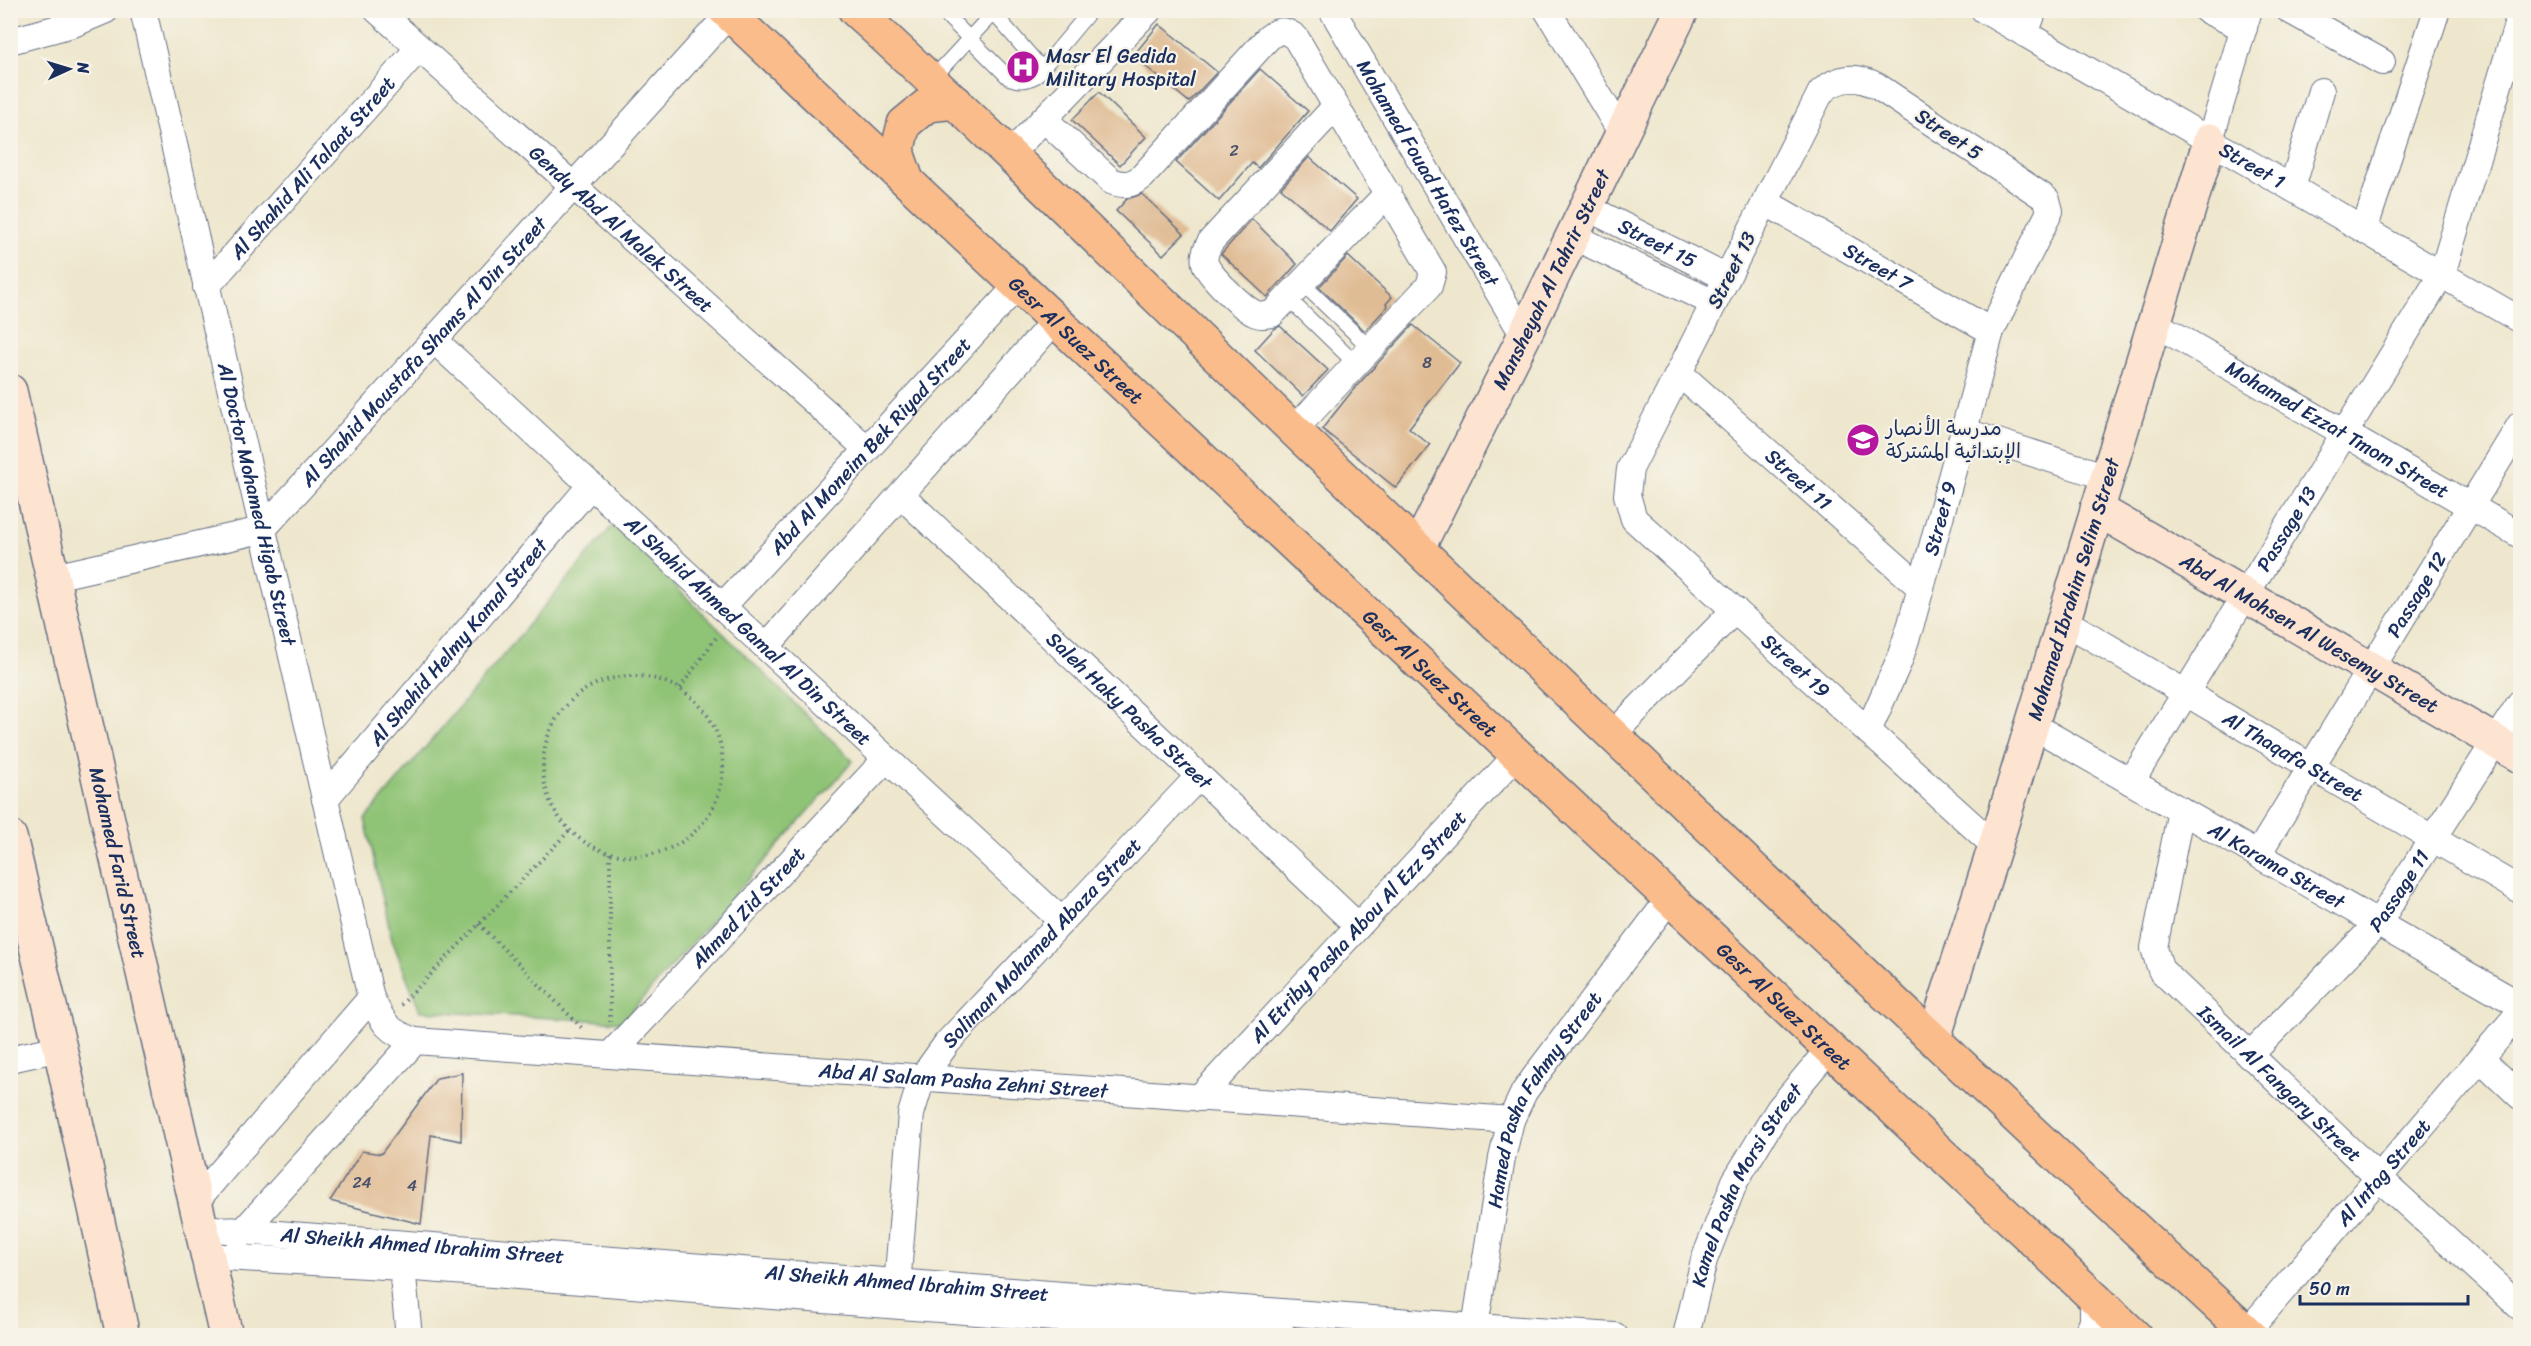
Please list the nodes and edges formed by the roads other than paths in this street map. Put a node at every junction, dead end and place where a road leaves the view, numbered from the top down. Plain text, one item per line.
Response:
1 (106, 10) edge
2 (143, 10) edge
3 (377, 10) edge
4 (855, 10) edge
5 (941, 10) edge
6 (1091, 10) edge
7 (1149, 10) edge
8 (1332, 10) edge
9 (1547, 10) edge
10 (1682, 10) edge
11 (1984, 10) edge
12 (2206, 10) edge
13 (2289, 10) edge
14 (2437, 10) edge
15 (727, 12) edge
16 (992, 12) edge
17 (2520, 15) edge
18 (2246, 19) edge
19 (2030, 22) edge
20 (969, 39) junction
21 (10, 41) edge
22 (419, 48) junction
23 (2382, 62) dead end
24 (1043, 69) junction
25 (1842, 79) joint
26 (931, 80) junction
27 (2321, 91) dead end
28 (956, 102) junction
29 (1336, 106) junction
30 (1044, 119) junction
31 (1621, 132) junction
32 (2210, 140) junction
33 (1009, 155) junction
34 (907, 180) junction
35 (573, 186) junction
36 (2292, 188) junction
37 (1388, 193) junction
38 (1765, 202) junction
39 (2049, 206) joint
40 (1579, 221) junction
41 (2364, 230) junction
42 (2442, 274) junction
43 (1727, 278) junction
44 (1018, 285) junction
45 (206, 287) junction
46 (1296, 291) junction
47 (1714, 303) junction
48 (1055, 320) junction
49 (2520, 320) edge
50 (2154, 323) junction
51 (1991, 331) junction
52 (1524, 336) junction
53 (434, 340) junction
54 (1363, 356) junction
55 (1679, 373) junction
56 (10, 391) edge
57 (2520, 425) edge
58 (1294, 430) junction
59 (1963, 431) junction
60 (2344, 433) junction
61 (867, 449) junction
62 (1630, 469) joint
63 (2107, 477) junction
64 (591, 485) junction
65 (901, 495) junction
66 (2471, 506) junction
67 (2097, 509) junction
68 (262, 530) junction
69 (2520, 535) edge
70 (1418, 548) junction
71 (54, 577) junction
72 (1920, 586) junction
73 (2245, 595) junction
74 (1735, 610) junction
75 (727, 612) junction
76 (2064, 621) junction
77 (766, 647) junction
78 (2371, 669) junction
79 (2185, 692) junction
80 (2520, 703) edge
81 (2032, 725) junction
82 (1868, 731) junction
83 (1613, 734) junction
84 (2508, 748) edge
85 (1517, 755) junction
86 (886, 759) junction
87 (2312, 767) junction
88 (1199, 776) junction
89 (2131, 782) junction
90 (325, 799) junction
91 (2181, 810) junction
92 (10, 837) edge
93 (2433, 839) junction
94 (1995, 846) junction
95 (2258, 855) junction
96 (2520, 891) edge
97 (1670, 898) junction
98 (1062, 921) junction
99 (2378, 923) junction
100 (1358, 926) junction
101 (371, 998) junction
102 (2520, 1005) edge
103 (2520, 1012) edge
104 (1934, 1038) junction
105 (415, 1041) junction
106 (60, 1048) junction
107 (1829, 1049) junction
108 (610, 1055) junction
109 (2249, 1056) junction
110 (10, 1059) edge
111 (2481, 1059) junction
112 (922, 1078) junction
113 (2520, 1096) edge
114 (1199, 1098) junction
115 (1511, 1120) junction
116 (2379, 1178) junction
117 (201, 1229) junction
118 (247, 1230) junction
119 (402, 1267) junction
120 (896, 1293) junction
121 (2093, 1298) junction
122 (2520, 1307) edge
123 (1062, 1327) edge
124 (1475, 1327) junction
125 (1233, 1334) edge
126 (2249, 1334) edge
127 (123, 1335) edge
128 (226, 1335) edge
129 (409, 1335) edge
130 (1284, 1335) edge
131 (1615, 1335) edge
132 (1686, 1335) edge
133 (2087, 1335) edge
134 (2135, 1335) edge

1 - 21 street
2 - 45 street, Al Doctor Mohamed Higab Street
3 - 22 street, Gendy Abd Al Malek Street
4 - 26 main road
5 - 20 lane
6 - 24 lane
7 - 30 street
8 - 52 street, Mohamed Fouad Hafez Street
9 - 31 street
10 - 31 street, Mansheyah Al Tahrir Street
11 - 19 street, Street 1
12 - 18 street
13 - 23 street
14 - 41 street
15 - 34 main road, Gesr Al Suez Street
15 - 35 street, Al Shahid Moustafa Shams Al Din Street
16 - 20 lane
16 - 24 lane
17 - 42 street, Passage 13
18 - 32 street
19 - 32 street, Street 1
20 - 24 lane
20 - 26 lane
22 - 35 street, Gendy Abd Al Malek Street
22 - 45 street, Al Shahid Ali Talaat Street
25 - 38 street, Street 13
25 - 39 street, Street 5
26 - 28 main road
27 - 36 street
28 - 33 main road
28 - 34 main road
29 - 30 street
29 - 37 street
29 - 46 street
30 - 33 street
31 - 40 street, Mansheyah Al Tahrir Street
32 - 36 street, Street 1
32 - 50 street, Mohamed Ibrahim Selim Street
33 - 58 main road
34 - 44 main road, Gesr Al Suez Street
35 - 53 street, Al Shahid Moustafa Shams Al Din Street
35 - 61 street, Gendy Abd Al Malek Street
36 - 41 street, Street 1
37 - 46 street
37 - 54 street
38 - 43 street, Street 13
38 - 51 street, Street 7
39 - 51 street, Street 9
40 - 43 street, Street 15
40 - 47 street
40 - 52 street, Mansheyah Al Tahrir Street
41 - 42 street, Street 1
42 - 49 street, Street 1
42 - 60 street, Passage 13
43 - 47 street, Street 13
44 - 48 main road, Gesr Al Suez Street
44 - 61 street, Abd Al Moneim Bek Riyad Street
45 - 68 street, Al Doctor Mohamed Higab Street
46 - 54 lane
46 - 54 lane
47 - 55 street, Street 13
48 - 65 street
48 - 85 main road, Gesr Al Suez Street
50 - 60 street, Mohamed Ezzat Tmom Street
50 - 63 street, Mohamed Ibrahim Selim Street
51 - 59 street, Street 9
52 - 70 street, Mansheyah Al Tahrir Street
53 - 64 street, Al Shahid Ahmed Gamal Al Din Street
53 - 68 street, Al Shahid Moustafa Shams Al Din Street
54 - 58 street
55 - 62 street, Street 13
55 - 72 street, Street 11
56 - 71 street, Mohamed Farid Street
57 - 66 street, Passage 12
58 - 70 main road
59 - 63 street
59 - 72 street, Street 9
60 - 66 street, Mohamed Ezzat Tmom Street
60 - 73 street, Passage 13
61 - 75 street, Abd Al Moneim Bek Riyad Street
62 - 74 street, Street 19
63 - 67 street, Mohamed Ibrahim Selim Street
64 - 75 street, Al Shahid Ahmed Gamal Al Din Street
64 - 90 street, Al Shahid Helmy Kamal Street
65 - 77 street
65 - 88 street, Saleh Haky Pasha Street
66 - 69 street, Mohamed Ezzat Tmom Street
66 - 78 street, Passage 12
67 - 73 street, Abd Al Mohsen Al Wesemy Street
67 - 76 street, Mohamed Ibrahim Selim Street
68 - 71 street
68 - 90 street, Al Doctor Mohamed Higab Street
70 - 83 main road
71 - 117 street, Mohamed Farid Street
72 - 82 street, Street 9
73 - 78 street, Abd Al Mohsen Al Wesemy Street
73 - 79 street, Passage 13
74 - 82 street, Street 19
74 - 83 street
75 - 77 street, Al Shahid Ahmed Gamal Al Din Street
76 - 79 street, Al Thaqafa Street
76 - 81 street, Mohamed Ibrahim Selim Street
77 - 86 street, Al Shahid Ahmed Gamal Al Din Street
78 - 84 street, Abd Al Mohsen Al Wesemy Street
78 - 87 street, Passage 12
79 - 87 street, Al Thaqafa Street
79 - 89 street, Passage 13
80 - 84 street, Passage 11
81 - 89 street, Al Karama Street
81 - 94 street, Mohamed Ibrahim Selim Street
82 - 94 street, Street 19
83 - 104 main road
84 - 93 street, Passage 11
85 - 97 main road, Gesr Al Suez Street
85 - 100 street, Al Etriby Pasha Abou Al Ezz Street
86 - 98 street, Al Shahid Ahmed Gamal Al Din Street
86 - 108 street, Ahmed Zid Street
87 - 93 street, Al Thaqafa Street
87 - 95 street, Passage 12
88 - 98 street, Soliman Mohamed Abaza Street
88 - 100 street, Saleh Haky Pasha Street
89 - 91 street, Al Karama Street
90 - 101 street, Al Doctor Mohamed Higab Street
91 - 95 street, Al Karama Street
91 - 109 street, Ismail Al Fangary Street
92 - 106 street
93 - 96 street, Al Thaqafa Street
93 - 99 street, Passage 11
94 - 104 street, Mohamed Ibrahim Selim Street
95 - 99 street, Al Karama Street
97 - 107 main road, Gesr Al Suez Street
97 - 115 street, Hamed Pasha Fahmy Street
98 - 112 street, Soliman Mohamed Abaza Street
99 - 102 street, Al Karama Street
99 - 109 street, Passage 11
100 - 114 street, Al Etriby Pasha Abou Al Ezz Street
101 - 105 street, Al Doctor Mohamed Higab Street
101 - 117 street
103 - 111 street, Al Intag Street
104 - 126 main road
105 - 108 street, Abd Al Salam Pasha Zehni Street
105 - 118 street
106 - 110 street
106 - 127 street
107 - 121 main road, Gesr Al Suez Street
107 - 132 street, Kamel Pasha Morsi Street
108 - 112 street, Abd Al Salam Pasha Zehni Street
109 - 116 street, Ismail Al Fangary Street
111 - 113 street
111 - 116 street, Al Intag Street
112 - 114 street, Abd Al Salam Pasha Zehni Street
112 - 120 street, Soliman Mohamed Abaza Street
114 - 115 street, Abd Al Salam Pasha Zehni Street
115 - 124 street, Hamed Pasha Fahmy Street
116 - 122 street, Ismail Al Fangary Street
116 - 126 street, Al Intag Street
117 - 118 street
117 - 119 street, Al Sheikh Ahmed Ibrahim Street
117 - 128 street, Mohamed Farid Street
118 - 120 street, Al Sheikh Ahmed Ibrahim Street
119 - 120 street, Al Sheikh Ahmed Ibrahim Street
119 - 129 street
120 - 123 street, Al Sheikh Ahmed Ibrahim Street
120 - 124 street, Al Sheikh Ahmed Ibrahim Street
121 - 133 street
121 - 134 main road, Gesr Al Suez Street
123 - 125 street, Al Sheikh Ahmed Ibrahim Street
124 - 131 street, Al Sheikh Ahmed Ibrahim Street
125 - 130 street, Al Sheikh Ahmed Ibrahim Street

